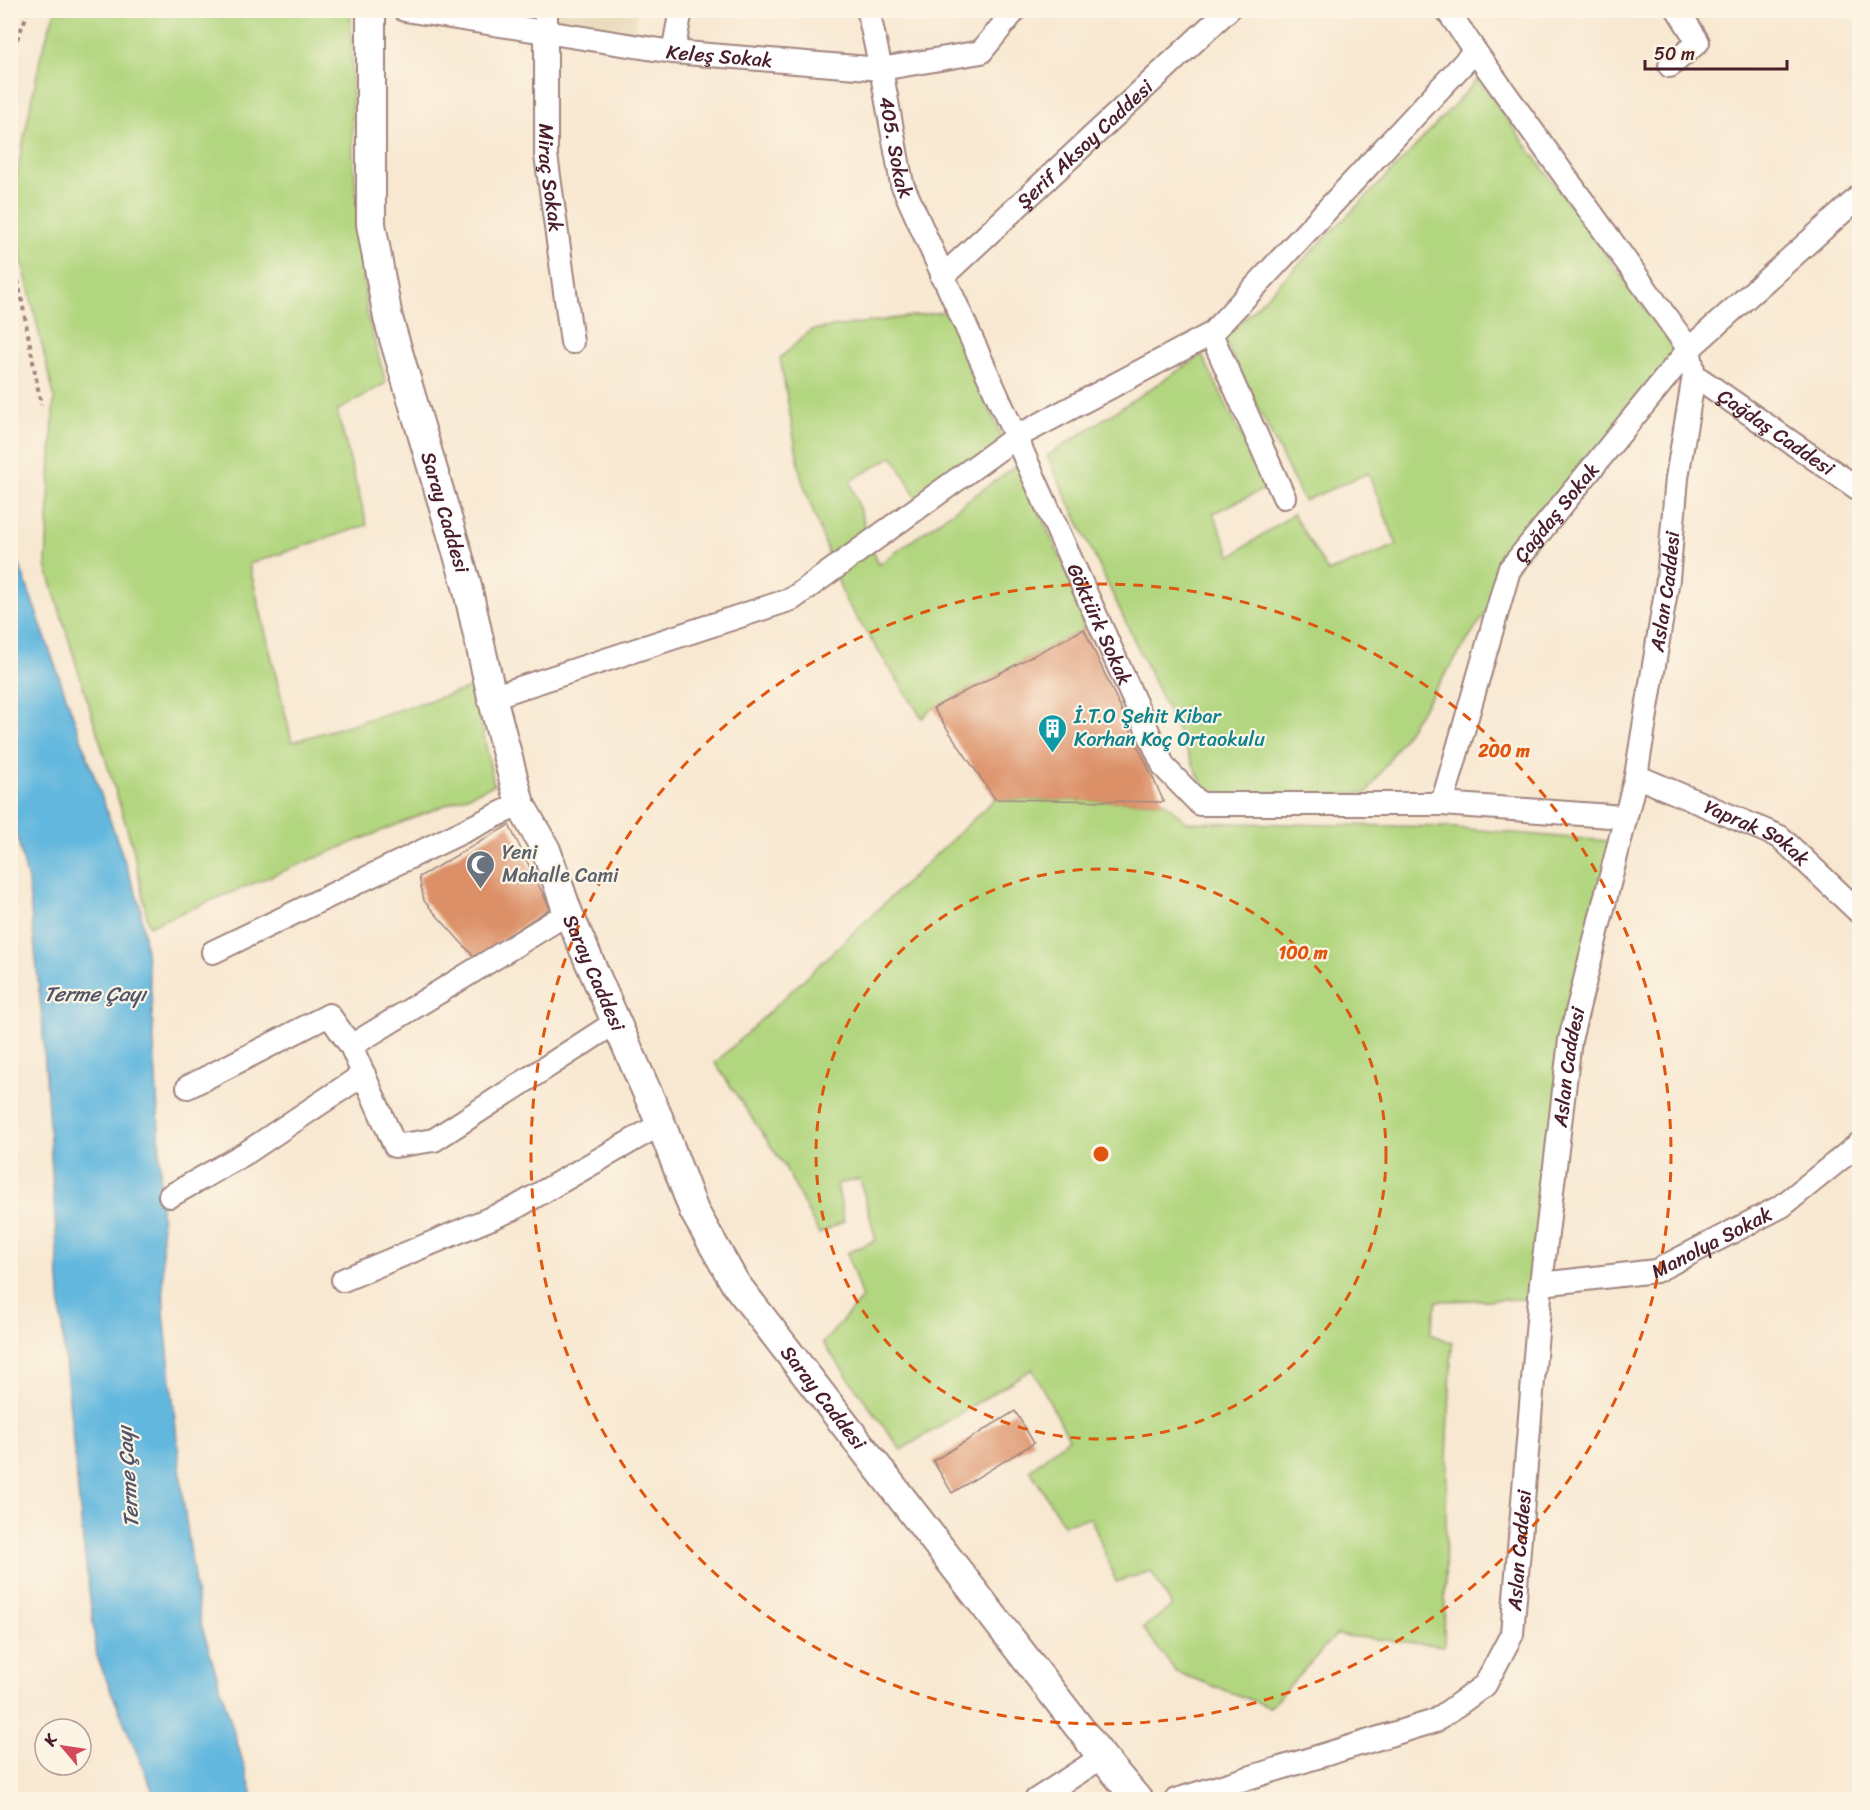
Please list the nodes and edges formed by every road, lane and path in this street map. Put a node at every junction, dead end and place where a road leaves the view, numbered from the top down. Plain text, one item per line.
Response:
1 (29, 10) edge
2 (371, 10) edge
3 (405, 10) edge
4 (546, 10) edge
5 (681, 10) edge
6 (868, 10) edge
7 (1015, 10) edge
8 (1228, 10) edge
9 (1447, 10) edge
10 (1678, 10) edge
11 (545, 33) junction
12 (1475, 51) junction
13 (673, 52) junction
14 (10, 56) edge
15 (1670, 66) dead end
16 (882, 69) junction
17 (1860, 196) edge
18 (10, 236) edge
19 (942, 277) junction
20 (1210, 334) junction
21 (572, 342) dead end
22 (1689, 349) junction
23 (1694, 375) junction
24 (41, 405) dead end
25 (1016, 437) junction
26 (1860, 490) edge
27 (1284, 497) dead end
28 (492, 698) junction
29 (1636, 776) junction
30 (520, 804) junction
31 (1442, 804) junction
32 (1624, 817) junction
33 (568, 913) junction
34 (1860, 913) edge
35 (213, 952) dead end
36 (616, 1022) junction
37 (351, 1046) junction
38 (364, 1074) junction
39 (188, 1087) dead end
40 (661, 1124) junction
41 (1860, 1143) edge
42 (170, 1196) dead end
43 (343, 1280) dead end
44 (1541, 1284) junction
45 (1102, 1757) junction
46 (1036, 1800) edge
47 (1138, 1800) edge
48 (1176, 1800) edge

1 - 14 path
2 - 28 main road, Saray Caddesi
3 - 11 street, Keleş Sokak
4 - 11 street, Miraç Sokak
5 - 13 street
6 - 16 street, 405. Sokak
7 - 16 street, Keleş Sokak
8 - 19 street, Şerif Aksoy Caddesi
9 - 12 street
10 - 15 street
11 - 13 street, Keleş Sokak
11 - 21 street, Miraç Sokak
12 - 20 street
12 - 22 street
13 - 16 street, Keleş Sokak
16 - 19 street, 405. Sokak
17 - 22 street
18 - 24 path
19 - 25 street, Göktürk Sokak
20 - 25 street
20 - 27 street
22 - 23 street, Aslan Caddesi
22 - 31 street, Çağdaş Sokak
23 - 26 street, Çağdaş Caddesi
23 - 29 street, Aslan Caddesi
25 - 28 street
25 - 31 street, Göktürk Sokak
28 - 30 main road, Saray Caddesi
29 - 32 street, Aslan Caddesi
29 - 34 street, Yaprak Sokak
30 - 33 main road, Saray Caddesi
30 - 35 street
31 - 32 street, Göktürk Sokak
32 - 44 street, Aslan Caddesi
33 - 36 main road, Saray Caddesi
33 - 37 street
36 - 38 street
36 - 40 main road, Saray Caddesi
37 - 38 street
37 - 39 street
38 - 42 street
40 - 43 street
40 - 45 main road, Saray Caddesi
41 - 44 street, Manolya Sokak
44 - 48 street, Aslan Caddesi
45 - 46 street
45 - 47 main road, Saray Caddesi

